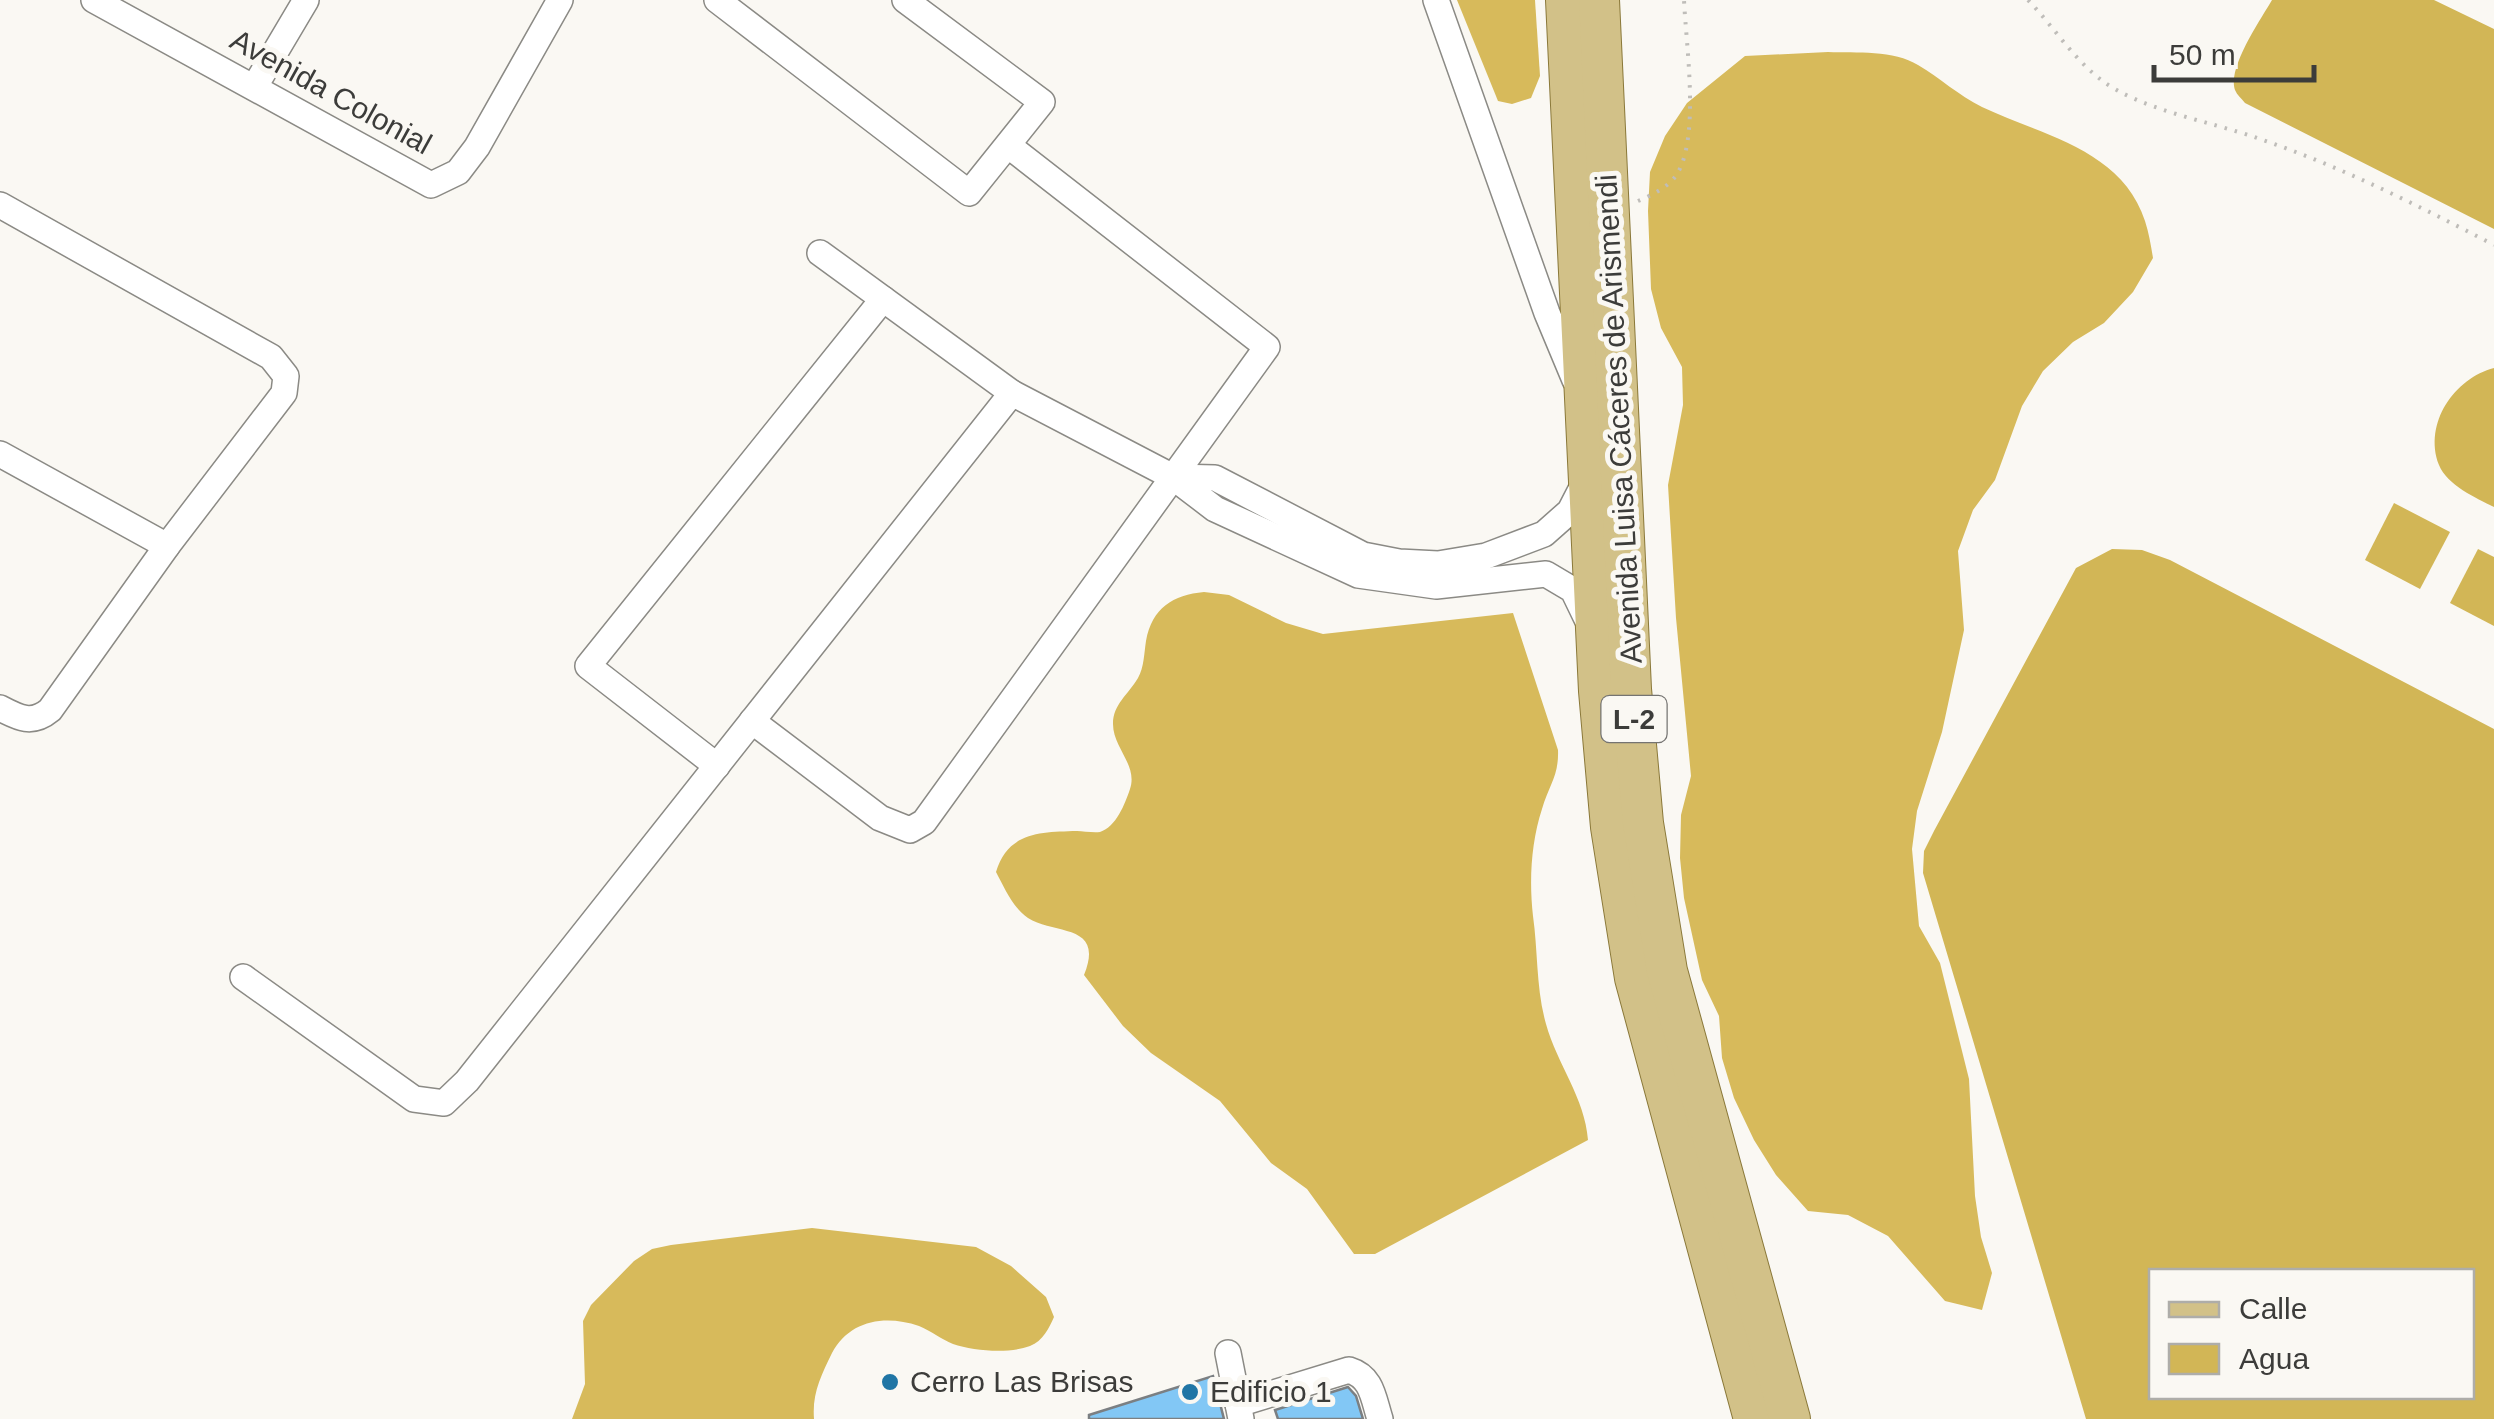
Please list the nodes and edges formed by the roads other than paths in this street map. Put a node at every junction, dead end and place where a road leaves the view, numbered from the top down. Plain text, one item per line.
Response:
1 (94, 0) edge
2 (306, 0) edge
3 (560, 0) edge
4 (717, 0) edge
5 (905, 0) edge
6 (1436, 0) edge
7 (1566, 0) edge
8 (1599, 0) edge
9 (254, 86) junction
10 (1008, 146) junction
11 (0, 204) edge
12 (820, 253) dead end
13 (884, 299) junction
14 (1012, 393) junction
15 (1586, 406) junction
16 (0, 454) edge
17 (1589, 474) junction
18 (1173, 477) junction
19 (1256, 499) junction
20 (1243, 522) junction
21 (167, 546) junction
22 (1398, 572) junction
23 (1596, 638) junction
24 (0, 708) edge
25 (752, 721) junction
26 (717, 766) junction
27 (243, 976) dead end
28 (1228, 1353) dead end
29 (1240, 1412) edge
30 (1380, 1419) edge
31 (1754, 1419) edge
32 (1790, 1419) edge

1 - 9 street, Avenida Colonial
2 - 9 street
3 - 9 street, Avenida Colonial
4 - 10 street
5 - 10 street
6 - 15 street, L-2
7 - 15 main road, Avenida Luisa Cáceres de Arismendi / L-2
8 - 32 main road, Avenida Luisa Cáceres de Arismendi / L-2
10 - 18 street
11 - 21 street
12 - 13 street
13 - 14 street
13 - 26 street
14 - 18 street
14 - 25 street
15 - 17 main road, Avenida Luisa Cáceres de Arismendi / L-2
16 - 21 street
17 - 22 street
17 - 23 main road, Avenida Luisa Cáceres de Arismendi / L-2
18 - 19 street
18 - 20 street
18 - 25 street
19 - 20 street
19 - 22 street
20 - 22 street
21 - 24 street
22 - 23 street
23 - 31 main road, Avenida Luisa Cáceres de Arismendi / L-2
25 - 26 street
26 - 27 street
28 - 29 street
29 - 30 street

